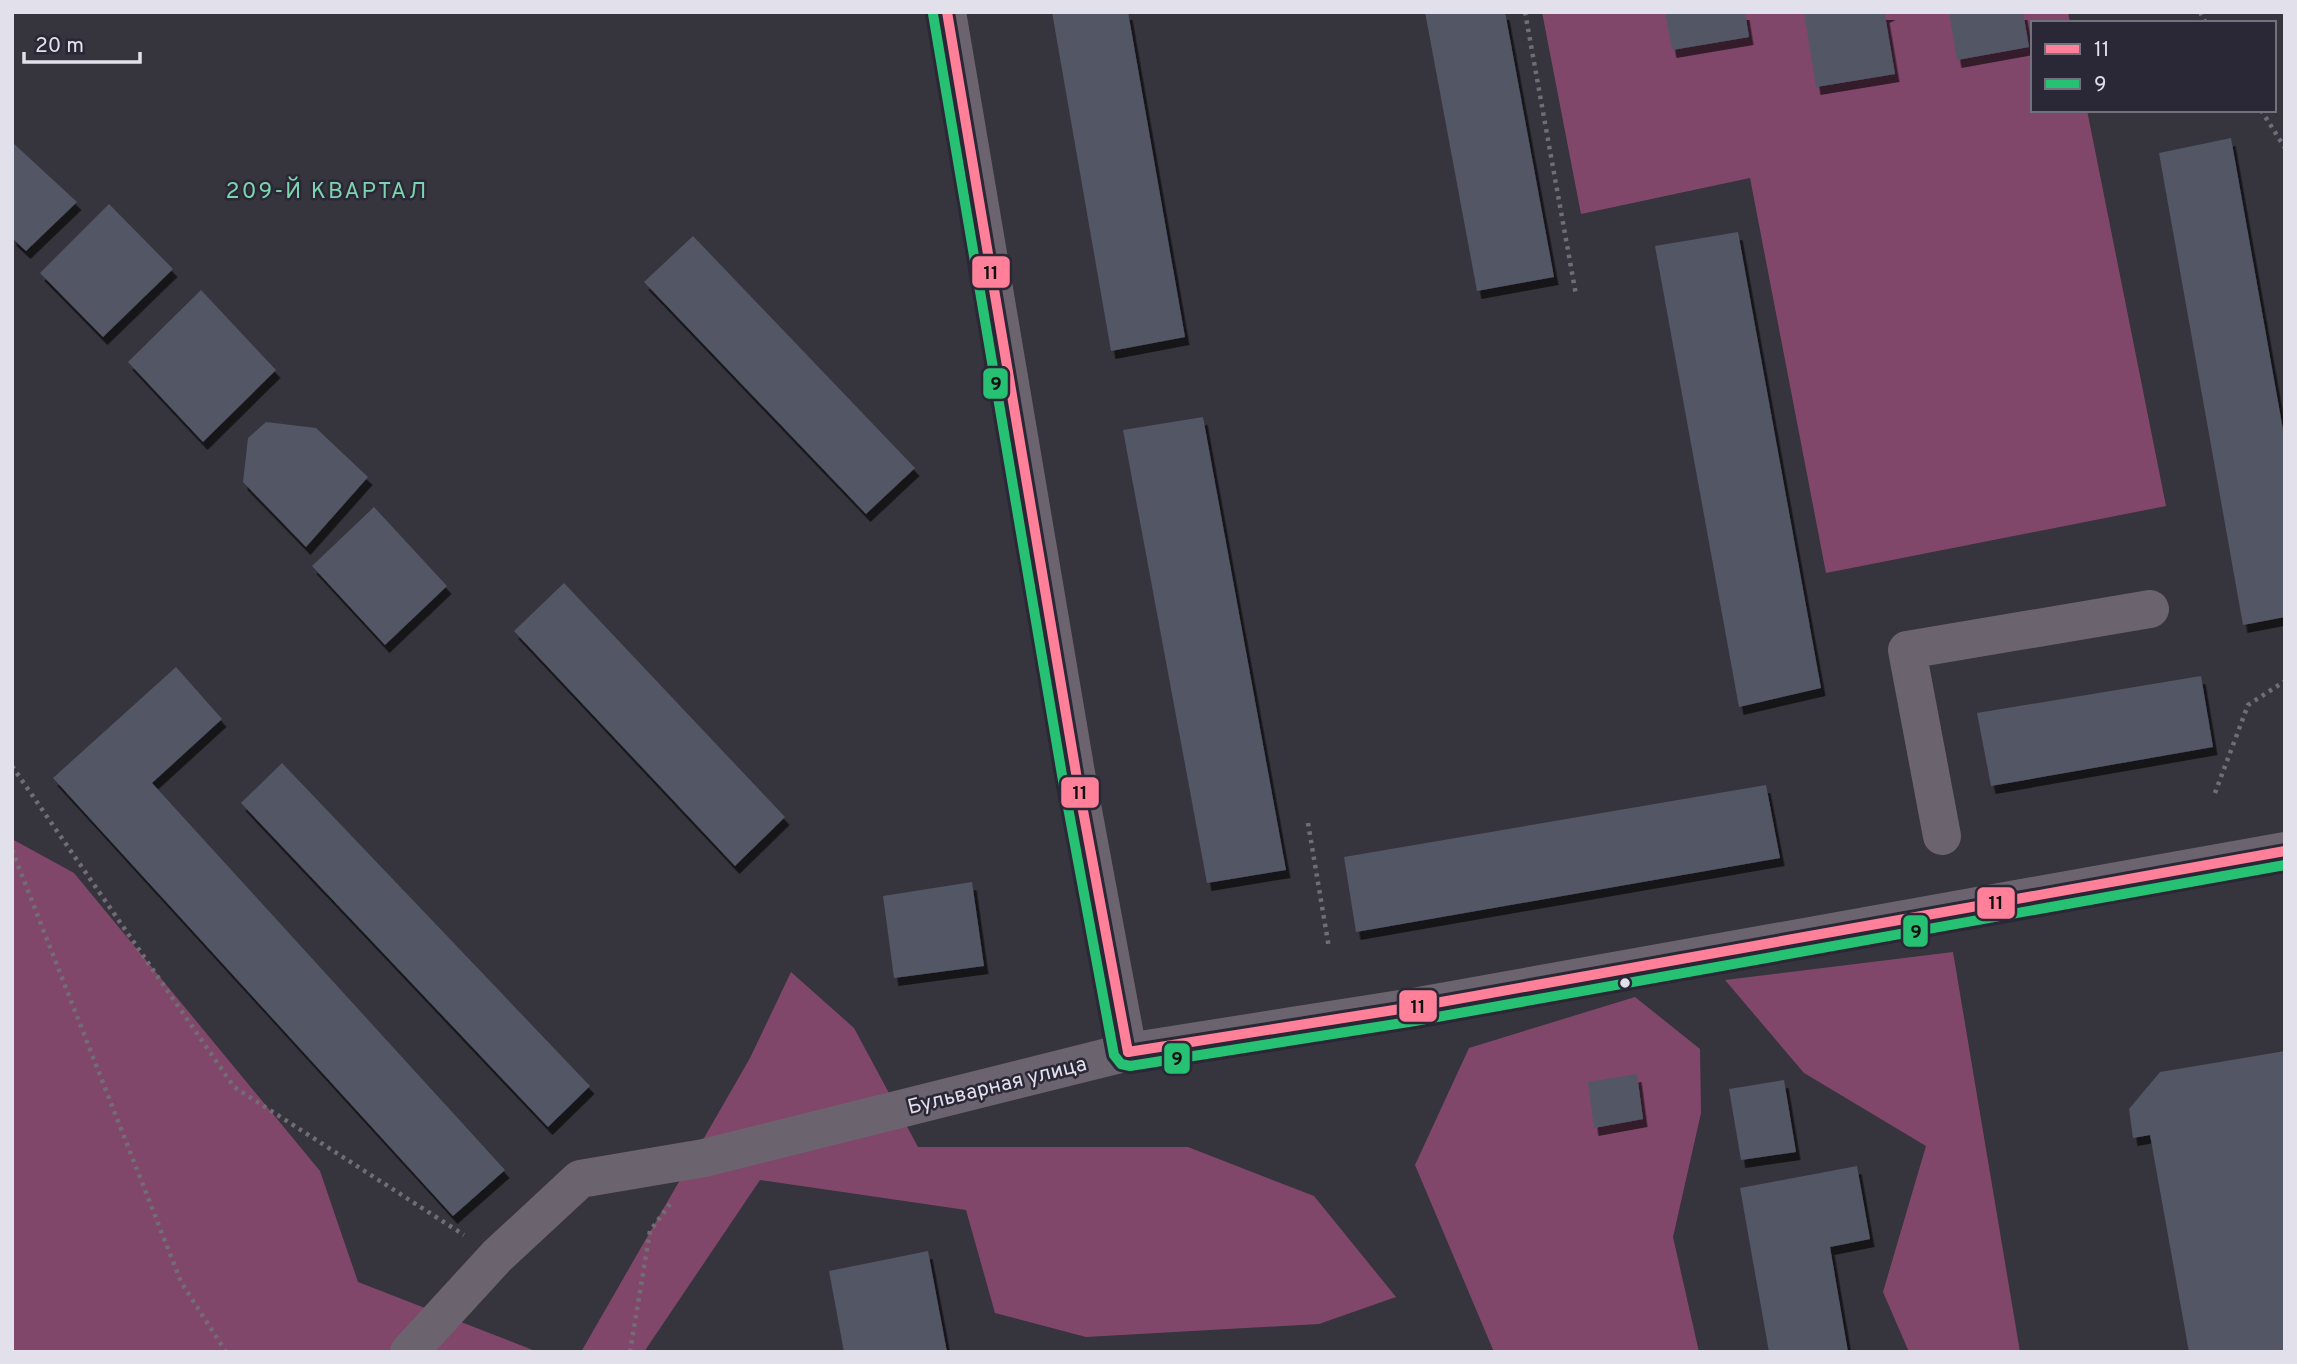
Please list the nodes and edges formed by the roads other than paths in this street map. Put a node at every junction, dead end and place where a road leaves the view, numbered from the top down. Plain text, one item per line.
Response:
1 (947, 12) edge
2 (2150, 608) dead end
3 (1942, 835) dead end
4 (2285, 851) edge
5 (1128, 1052) junction
6 (409, 1352) edge

1 - 5 street
2 - 3 street
4 - 5 street, Бульварная улица
5 - 6 street, Бульварная улица

